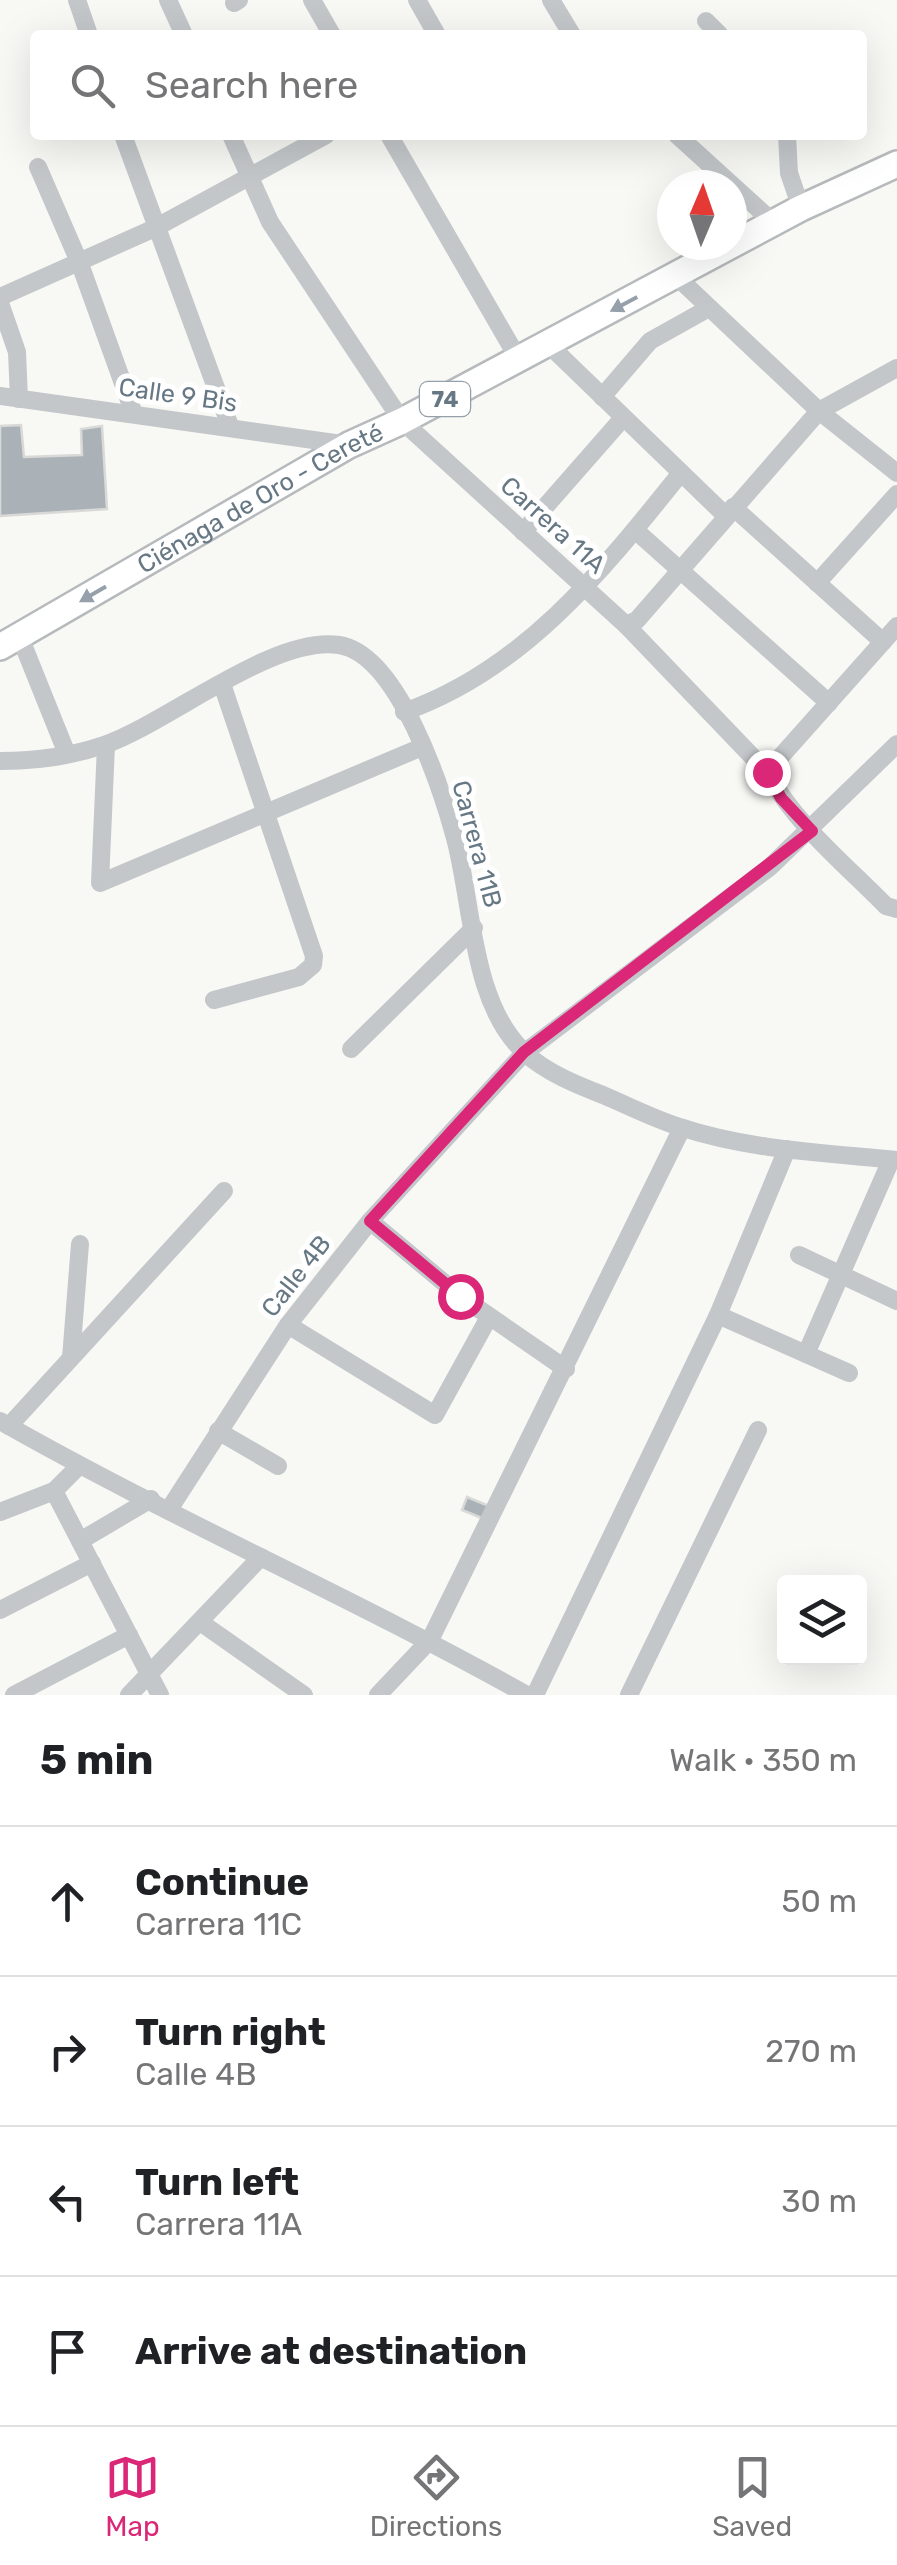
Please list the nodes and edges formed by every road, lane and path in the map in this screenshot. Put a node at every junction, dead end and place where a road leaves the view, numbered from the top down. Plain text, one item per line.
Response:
1 (77, 0) edge
2 (168, 0) edge
3 (312, 0) edge
4 (417, 0) edge
5 (551, 0) edge
6 (706, 21) dead end
7 (87, 30) edge
8 (182, 30) edge
9 (329, 30) edge
10 (434, 30) edge
11 (569, 30) edge
12 (715, 30) edge
13 (125, 140) edge
14 (233, 140) edge
15 (317, 140) edge
16 (392, 140) edge
17 (683, 140) edge
18 (787, 140) edge
19 (38, 167) dead end
20 (895, 168) edge
21 (251, 178) junction
22 (801, 208) junction
23 (774, 223) junction
24 (155, 228) junction
25 (80, 264) junction
26 (677, 277) junction
27 (0, 300) edge
28 (709, 308) junction
29 (548, 344) junction
30 (519, 360) junction
31 (897, 368) edge
32 (10, 397) edge
33 (602, 397) junction
34 (819, 412) junction
35 (134, 414) junction
36 (624, 418) junction
37 (402, 422) junction
38 (230, 426) junction
39 (349, 445) junction
40 (897, 473) edge
41 (680, 474) junction
42 (897, 494) edge
43 (729, 511) junction
44 (636, 530) junction
45 (523, 532) junction
46 (680, 570) junction
47 (817, 582) junction
48 (583, 584) junction
49 (626, 625) junction
50 (897, 626) edge
51 (10, 642) edge
52 (882, 642) junction
53 (222, 684) junction
54 (829, 703) junction
55 (404, 712) junction
56 (106, 744) junction
57 (897, 744) edge
58 (422, 746) junction
59 (67, 754) junction
60 (0, 761) edge
61 (767, 772) junction
62 (263, 814) junction
63 (812, 831) junction
64 (897, 909) edge
65 (474, 928) junction
66 (214, 1000) dead end
67 (350, 1049) dead end
68 (524, 1052) junction
69 (682, 1128) junction
70 (787, 1149) junction
71 (894, 1160) edge
72 (224, 1191) dead end
73 (370, 1221) junction
74 (80, 1244) dead end
75 (799, 1255) dead end
76 (840, 1275) junction
77 (897, 1300) edge
78 (718, 1315) junction
79 (489, 1317) junction
80 (288, 1325) junction
81 (806, 1354) junction
82 (71, 1358) junction
83 (566, 1369) junction
84 (849, 1373) dead end
85 (4, 1423) edge
86 (758, 1430) dead end
87 (218, 1431) junction
88 (79, 1466) junction
89 (278, 1466) dead end
90 (54, 1490) junction
91 (151, 1500) junction
92 (170, 1508) junction
93 (0, 1512) edge
94 (80, 1541) junction
95 (261, 1557) junction
96 (92, 1563) junction
97 (0, 1610) edge
98 (200, 1622) junction
99 (129, 1635) junction
100 (430, 1640) junction
101 (150, 1676) junction
102 (14, 1695) edge
103 (129, 1695) edge
104 (160, 1695) edge
105 (304, 1695) edge
106 (378, 1695) edge
107 (527, 1695) edge
108 (535, 1695) edge
109 (629, 1695) edge

1 - 7 street
2 - 8 street
3 - 9 street
4 - 10 street
5 - 11 street
6 - 12 street
13 - 24 street
14 - 21 street, Carrera 11A
15 - 21 street
16 - 30 street
17 - 23 street
18 - 22 street
19 - 25 street
20 - 22 highway, Ciénaga de Oro - Cereté / 74
21 - 24 street
21 - 37 street, Carrera 11A
22 - 23 highway, Ciénaga de Oro - Cereté / 74
23 - 26 highway, Ciénaga de Oro - Cereté / 74
24 - 25 street
24 - 38 street
25 - 27 street
25 - 35 street
26 - 28 street
26 -> 29 highway, Ciénaga de Oro - Cereté / 74
27 - 32 street
28 - 33 street
28 - 34 street
29 - 30 highway, Ciénaga de Oro - Cereté / 74
29 - 33 street
30 - 37 highway, Ciénaga de Oro - Cereté / 74
31 - 34 street
32 - 35 street, Calle 9 Bis
33 - 36 street
34 - 40 street
34 - 43 street
35 - 38 street, Calle 9 Bis
36 - 41 street
36 - 45 street
37 - 39 highway, Ciénaga de Oro - Cereté / 74
37 - 45 street, Carrera 11A
38 - 39 street, Calle 9 Bis
39 -> 51 highway, Ciénaga de Oro - Cereté / 74
41 - 43 street
41 - 44 street
42 - 47 street
43 - 46 street
43 - 47 street
44 - 46 street
44 - 48 street
45 - 48 street, Carrera 11A
46 - 49 street
46 - 54 street
47 - 52 street
48 - 49 street, Carrera 11A
48 - 55 street
49 - 61 street, Carrera 11A
50 - 52 street
51 - 59 street
52 - 54 street
53 - 55 street, Carrera 11B
53 - 56 street, Carrera 11B
53 - 62 street
54 - 61 street
55 - 58 street, Carrera 11B
56 - 59 street, Carrera 11B
56 - 62 street
57 - 63 street, Calle 4B
58 - 62 street
58 - 65 street, Carrera 11B
59 - 60 street, Carrera 11B
61 - 63 street, Carrera 11A
62 - 66 street
63 - 64 street, Carrera 11A
63 - 68 street, Calle 4B
65 - 67 street
65 - 68 street, Carrera 11B
68 - 69 street, Carrera 11B
68 - 73 street, Calle 4B
69 - 70 street, Carrera 11B
69 - 83 street
70 - 71 street, Carrera 11B
70 - 78 street
71 - 76 street
72 - 82 street
73 - 79 street
73 - 80 street, Calle 4B
74 - 82 street
75 - 76 street
76 - 77 street
76 - 81 street
78 - 81 street
78 - 108 street
79 - 80 street
79 - 83 street
80 - 87 street, Calle 4B
81 - 84 street
82 - 85 street
83 - 100 street
85 - 88 street
86 - 109 street
87 - 89 street
87 - 92 street, Calle 4B
88 - 90 street
88 - 91 street
90 - 93 street
90 - 94 street
91 - 92 street
91 - 94 street
92 - 95 street
94 - 96 street
95 - 98 street
95 - 100 street
96 - 97 street
96 - 99 street
98 - 101 street
98 - 105 street
99 - 101 street
99 - 102 street
100 - 106 street
100 - 107 street
101 - 103 street
101 - 104 street

